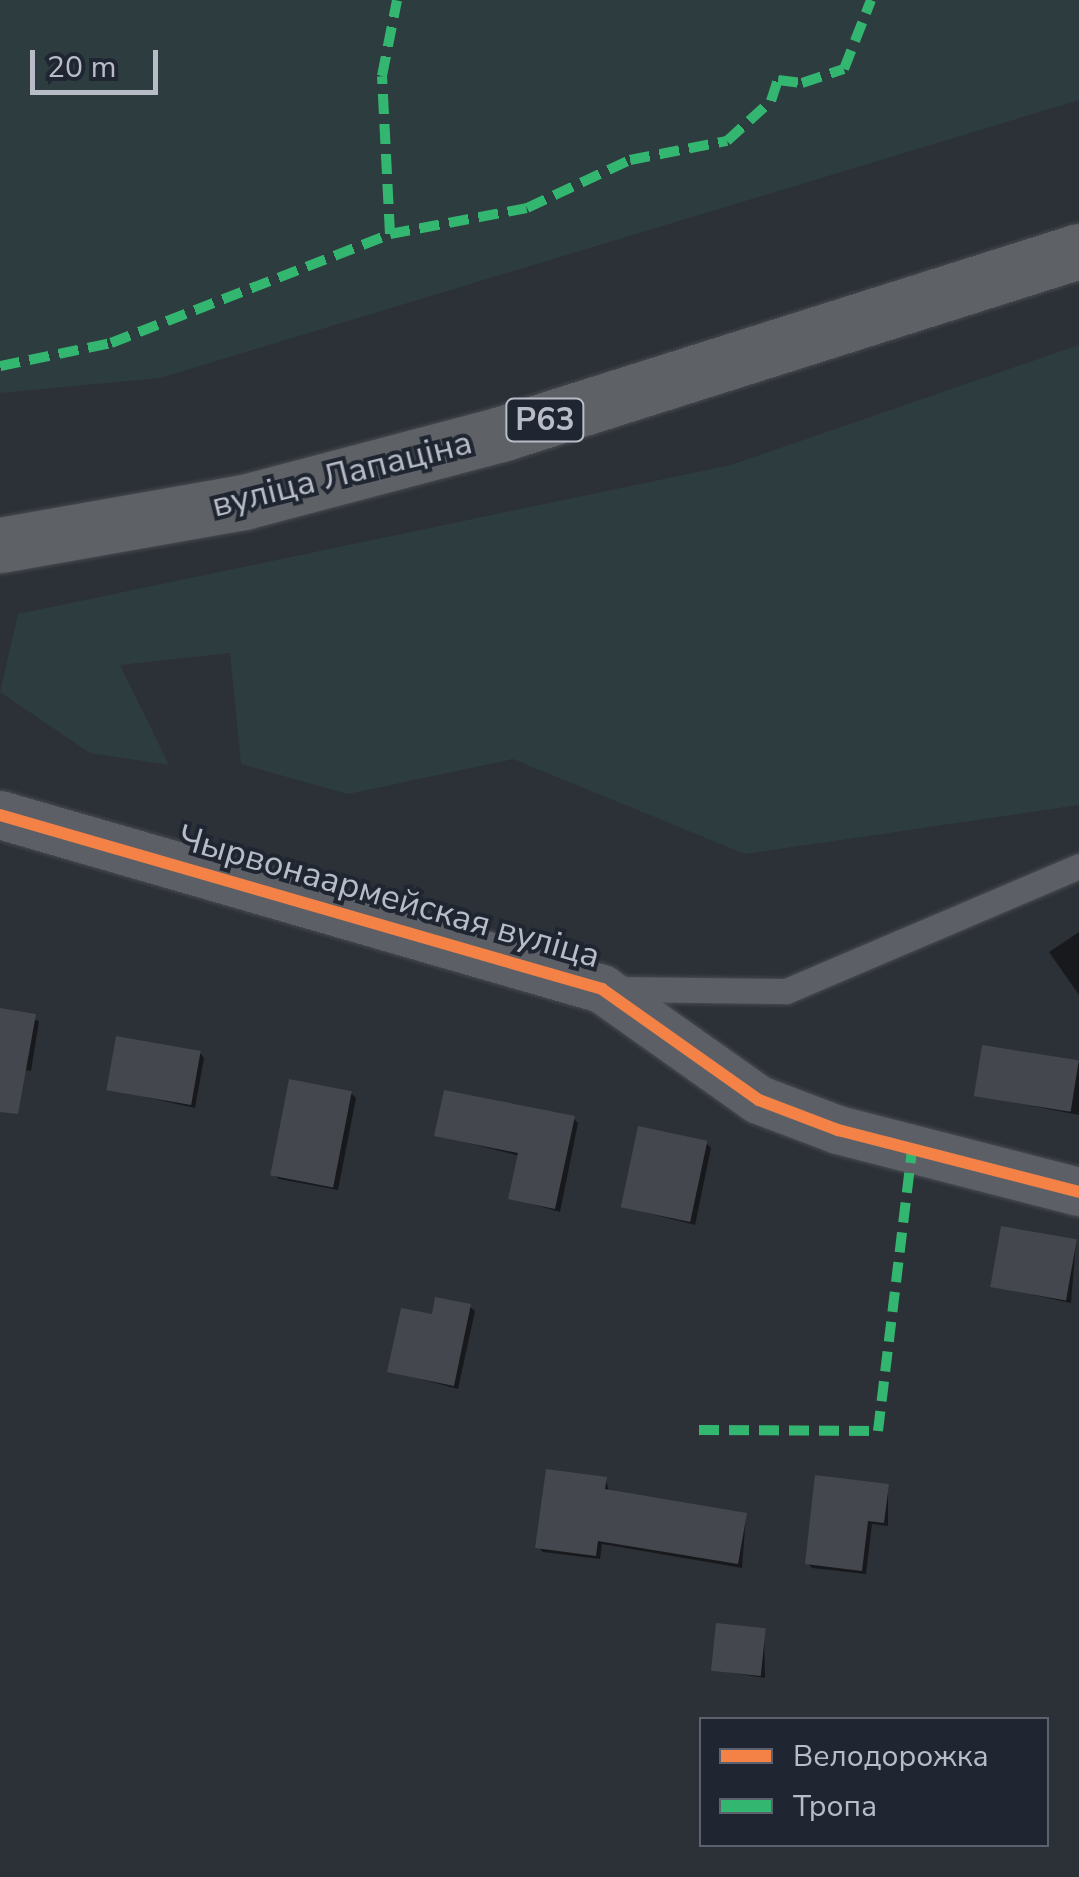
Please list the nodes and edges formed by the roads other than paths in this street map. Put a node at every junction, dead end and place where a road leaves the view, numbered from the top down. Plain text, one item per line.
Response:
1 (1079, 251) edge
2 (0, 545) edge
3 (0, 815) edge
4 (1079, 866) edge
5 (602, 989) junction
6 (1079, 1192) edge

1 - 2 main road, вуліца Лапаціна / Р63
3 - 5 street, Чырвонаармейская вуліца
4 - 5 lane
5 - 6 street, Чырвонаармейская вуліца

